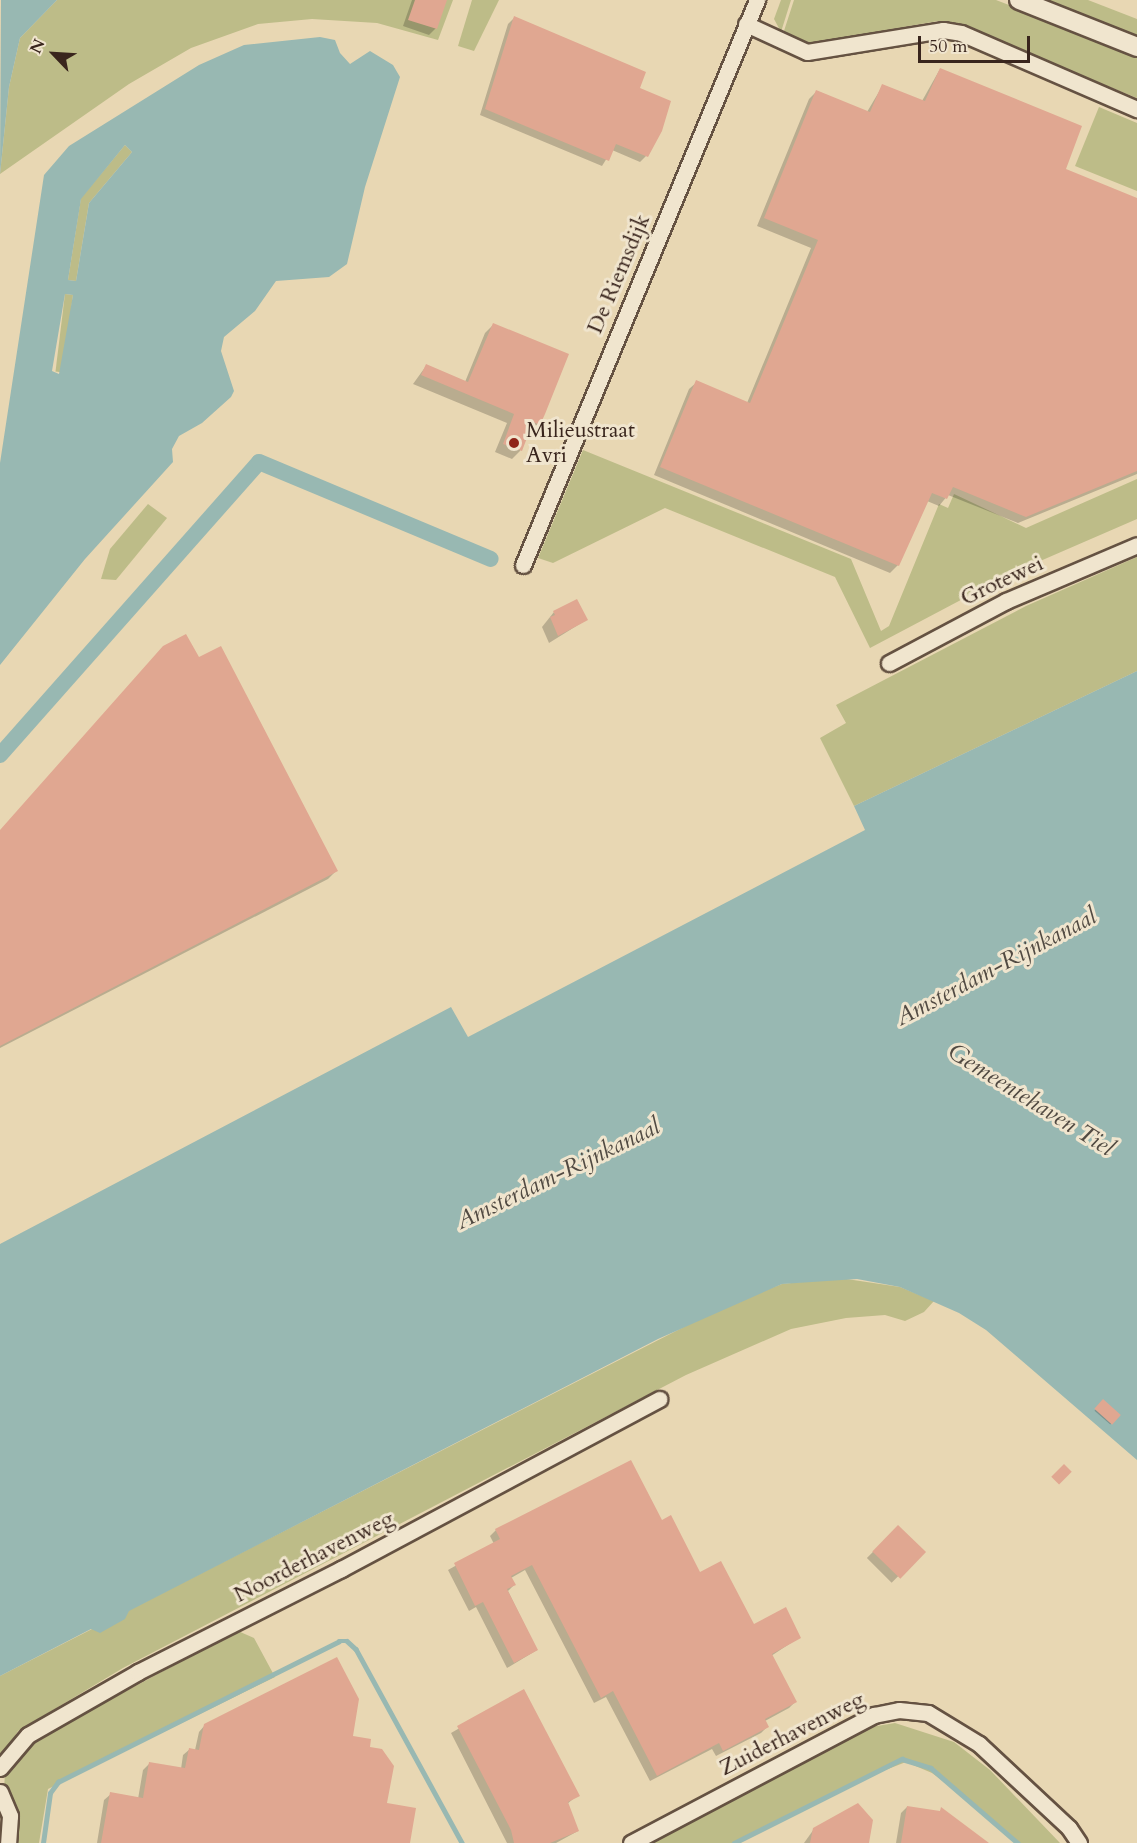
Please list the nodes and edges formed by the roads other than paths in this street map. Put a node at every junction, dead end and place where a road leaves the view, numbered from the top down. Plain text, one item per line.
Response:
1 (757, 0) edge
2 (1019, 0) edge
3 (746, 24) junction
4 (1137, 47) edge
5 (1137, 109) edge
6 (1137, 545) edge
7 (523, 565) dead end
8 (889, 663) dead end
9 (660, 1399) dead end
10 (0, 1768) edge
11 (0, 1792) edge
12 (8, 1843) edge
13 (631, 1843) edge
14 (1078, 1843) edge

1 - 3 street, De Riemsdijk
2 - 4 street
3 - 5 street
3 - 7 street, De Riemsdijk
6 - 8 street, Grotewei
9 - 10 street, Noorderhavenweg
11 - 12 street
13 - 14 street, Zuiderhavenweg

